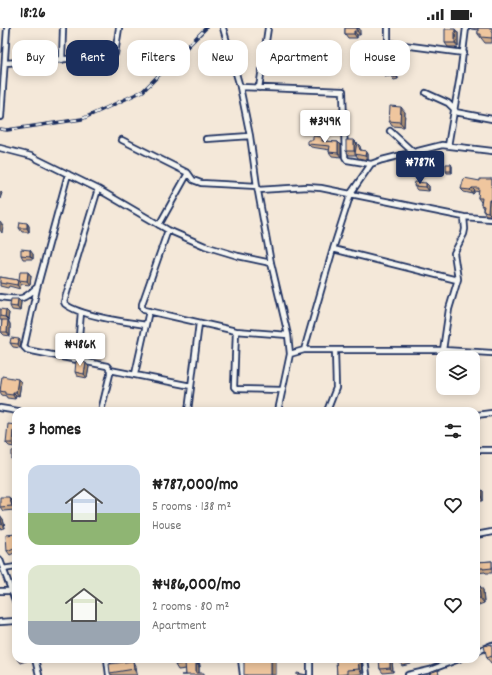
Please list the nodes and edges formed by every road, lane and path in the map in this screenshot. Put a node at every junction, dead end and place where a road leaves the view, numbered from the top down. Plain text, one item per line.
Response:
1 (7, 28) edge
2 (63, 28) edge
3 (119, 28) edge
4 (223, 28) edge
5 (268, 28) edge
6 (388, 28) edge
7 (466, 28) edge
8 (387, 40) edge
9 (410, 47) edge
10 (464, 53) junction
11 (62, 60) junction
12 (5, 63) junction
13 (240, 87) junction
14 (259, 88) junction
15 (426, 93) dead end
16 (455, 111) junction
17 (1, 117) dead end
18 (492, 119) edge
19 (390, 131) dead end
20 (250, 136) junction
21 (206, 139) dead end
22 (122, 140) dead end
23 (448, 146) junction
24 (0, 148) edge
25 (492, 151) edge
26 (413, 152) junction
27 (371, 164) junction
28 (188, 173) junction
29 (68, 174) junction
30 (258, 188) junction
31 (98, 189) junction
32 (351, 194) junction
33 (464, 218) junction
34 (492, 220) edge
35 (159, 225) junction
36 (168, 230) junction
37 (333, 249) junction
38 (271, 263) junction
39 (457, 280) junction
40 (37, 288) junction
41 (0, 297) edge
42 (148, 311) junction
43 (81, 312) junction
44 (199, 323) junction
45 (146, 325) junction
46 (236, 332) junction
47 (288, 335) junction
48 (304, 350) junction
49 (335, 350) junction
50 (443, 350) junction
51 (492, 353) edge
52 (290, 354) junction
53 (78, 360) junction
54 (110, 370) junction
55 (135, 374) junction
56 (191, 386) junction
57 (282, 390) junction
58 (102, 407) edge
59 (188, 407) edge
60 (279, 407) edge
61 (329, 407) edge
62 (0, 408) edge
63 (12, 410) edge
64 (492, 414) edge
65 (480, 415) edge
66 (480, 450) edge
67 (492, 450) edge
68 (492, 532) edge
69 (480, 534) edge
70 (0, 560) edge
71 (12, 568) edge
72 (3, 569) junction
73 (0, 591) edge
74 (12, 591) joint
75 (0, 622) edge
76 (12, 622) edge
77 (492, 645) edge
78 (480, 650) edge
79 (36, 663) edge
80 (108, 663) edge
81 (242, 663) edge
82 (310, 663) edge
83 (366, 663) edge
84 (447, 663) edge
85 (39, 675) edge
86 (109, 675) edge
87 (243, 675) edge
88 (310, 675) edge
89 (367, 675) edge
90 (408, 675) edge

1 - 12 street
2 - 11 street
3 - 11 street
4 - 13 street
5 - 14 street
6 - 8 street
7 - 10 street
9 - 10 street
10 - 16 street
11 - 12 street
12 - 17 street
13 - 14 street
13 - 20 street
14 - 27 street
15 - 16 street
16 - 18 street
16 - 23 street
19 - 26 street
20 - 21 street
20 - 30 street
22 - 28 street
23 - 25 street
23 - 26 street
24 - 29 street
26 - 27 street
27 - 32 street
28 - 30 street
28 - 35 street
29 - 31 street
29 - 40 street
30 - 32 street
30 - 38 street
31 - 35 street
31 - 43 street
32 - 33 street
32 - 37 street
33 - 34 street
33 - 39 street
35 - 36 street
36 - 38 street
36 - 42 street
37 - 39 street
37 - 48 street
38 - 47 street
39 - 50 street
40 - 41 street
40 - 53 street
42 - 44 street
42 - 45 street
43 - 45 street
43 - 53 street
44 - 46 street
44 - 56 street
45 - 55 street
46 - 47 street
46 - 57 street
47 - 52 street
48 - 49 street
48 - 52 street
49 - 50 street
49 - 61 street
50 - 51 street
52 - 57 street
53 - 54 street
54 - 55 street
54 - 58 street
55 - 56 street
56 - 59 street
57 - 60 street
62 - 63 street
64 - 65 street
66 - 67 street
68 - 69 street
70 - 72 street
71 - 72 street
72 - 74 street
73 - 74 street
75 - 76 street
77 - 78 street
79 - 85 street
80 - 86 street
81 - 87 street
82 - 88 street
83 - 89 street
84 - 90 street

